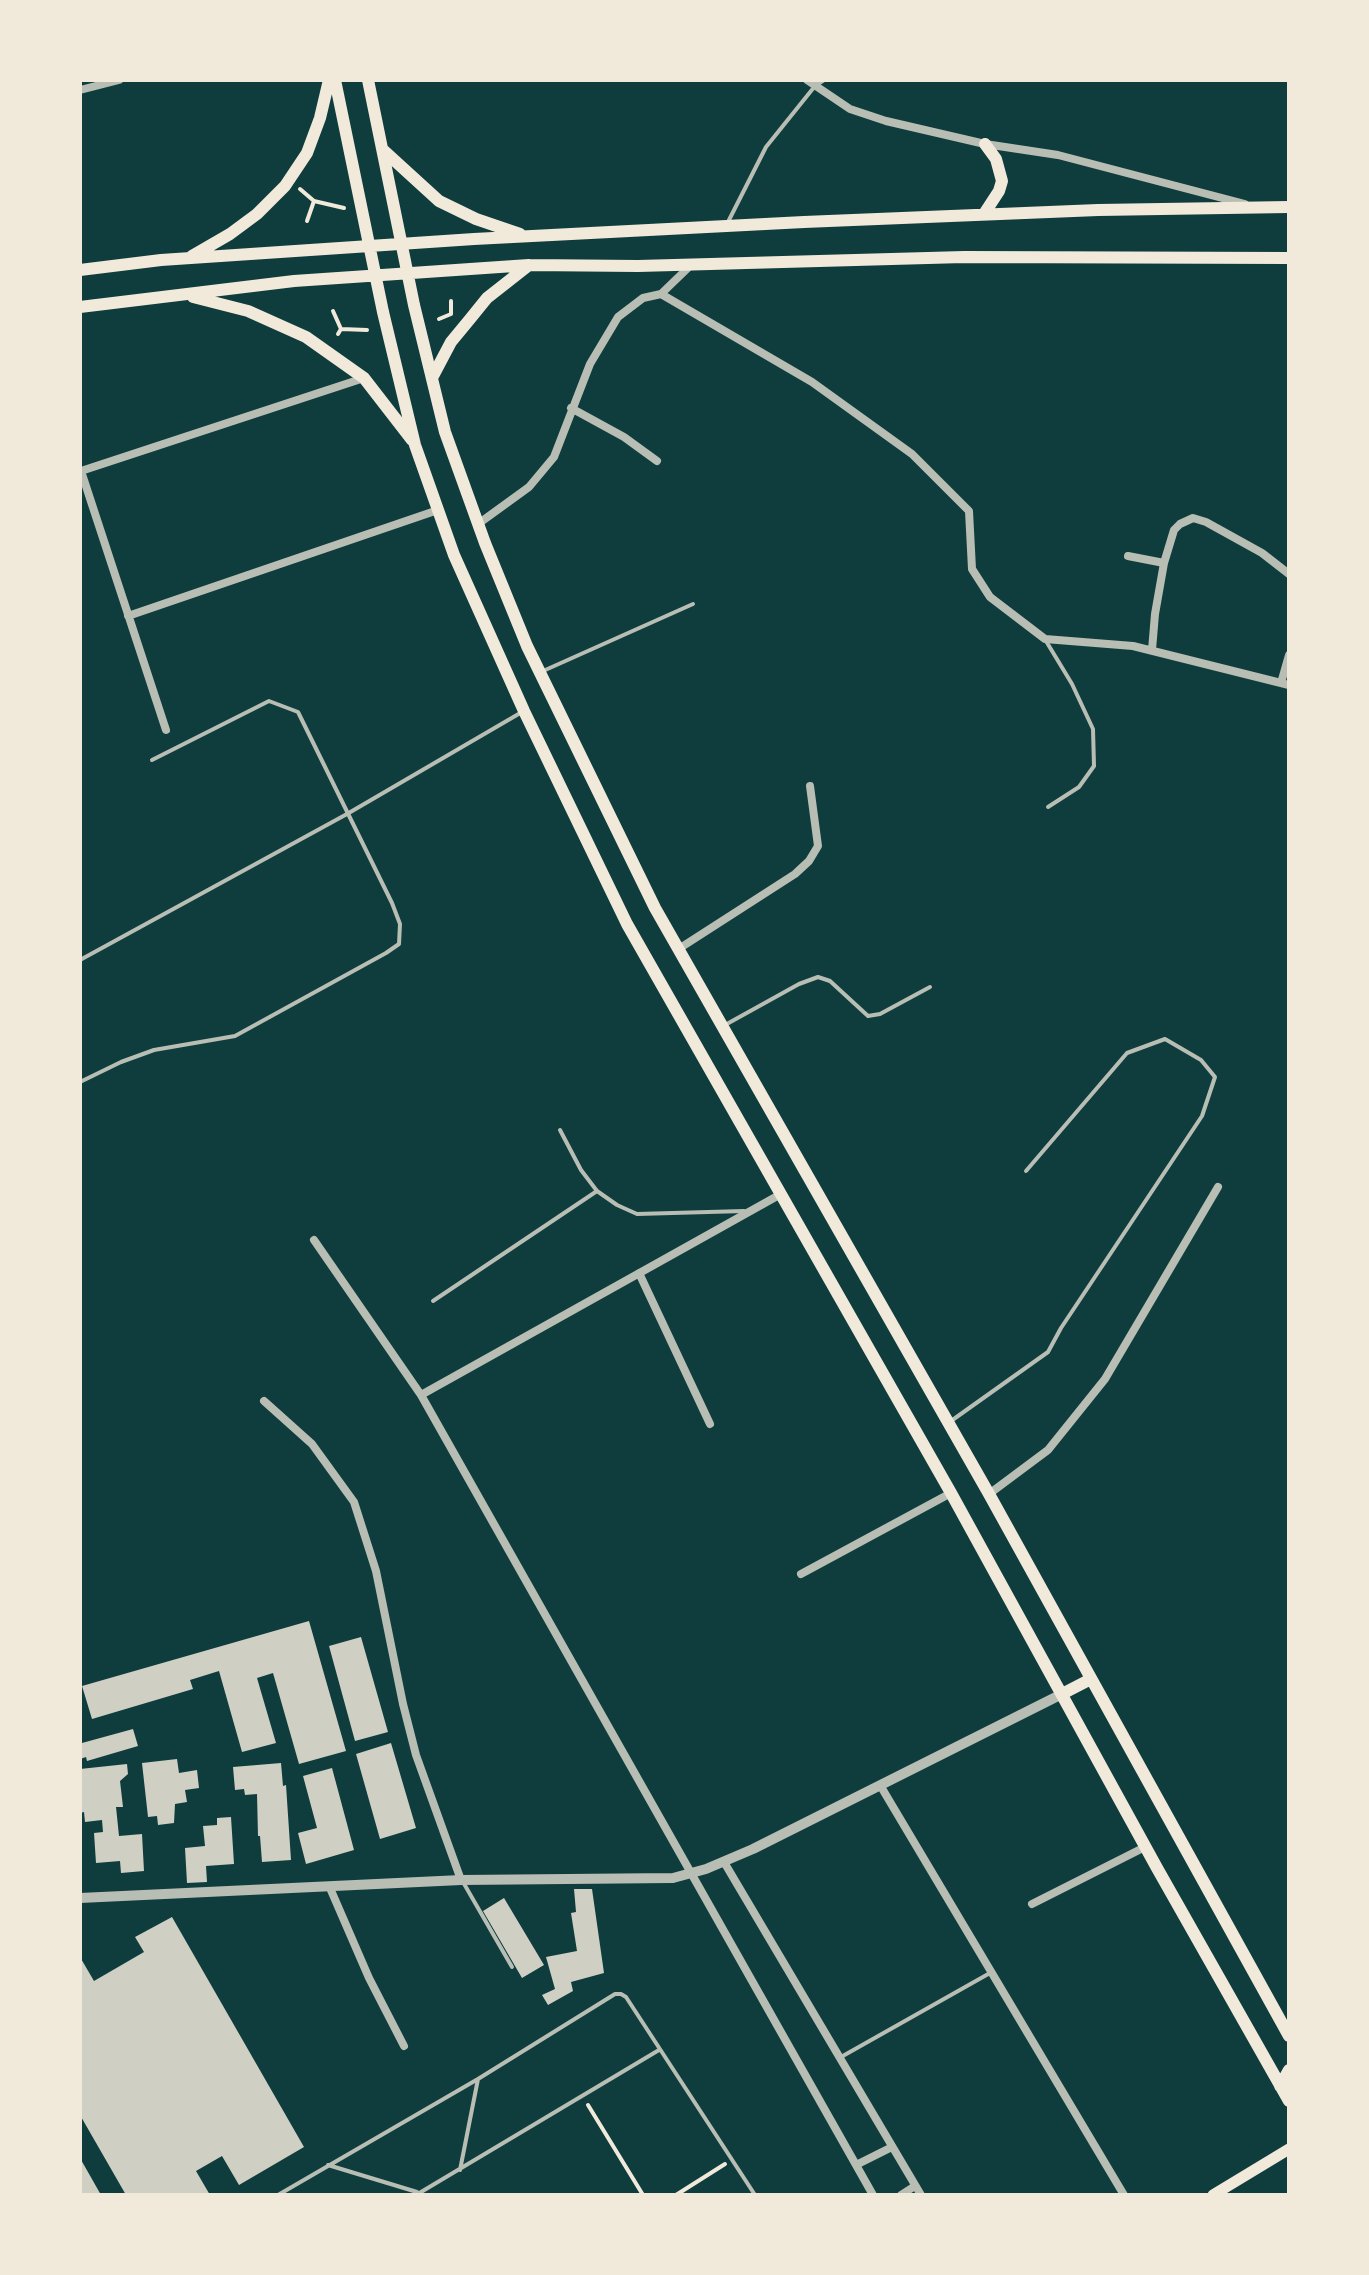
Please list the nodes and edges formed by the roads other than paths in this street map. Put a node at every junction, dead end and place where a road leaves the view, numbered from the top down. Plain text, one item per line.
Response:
1 (119, 80) edge
2 (329, 80) edge
3 (335, 80) edge
4 (368, 80) edge
5 (807, 80) edge
6 (824, 80) edge
7 (815, 86) junction
8 (80, 90) edge
9 (985, 144) junction
10 (382, 149) junction
11 (1256, 207) junction
12 (1289, 207) edge
13 (984, 214) junction
14 (726, 227) junction
15 (527, 237) junction
16 (402, 244) junction
17 (369, 246) junction
18 (1289, 258) edge
19 (187, 259) junction
20 (692, 264) junction
21 (529, 265) junction
22 (80, 270) edge
23 (408, 273) junction
24 (375, 275) junction
25 (661, 294) junction
26 (186, 295) junction
27 (80, 307) edge
28 (364, 378) junction
29 (432, 378) junction
30 (571, 408) junction
31 (415, 445) junction
32 (657, 461) dead end
33 (438, 510) junction
34 (478, 524) junction
35 (1128, 556) dead end
36 (1164, 563) junction
37 (1289, 574) edge
38 (693, 604) dead end
39 (128, 616) junction
40 (1045, 639) junction
41 (1152, 650) junction
42 (1289, 655) edge
43 (541, 672) junction
44 (1285, 684) edge
45 (524, 711) junction
46 (166, 730) dead end
47 (152, 760) dead end
48 (810, 786) dead end
49 (1048, 807) dead end
50 (347, 814) junction
51 (680, 948) junction
52 (80, 960) edge
53 (930, 987) dead end
54 (723, 1026) junction
55 (80, 1082) edge
56 (560, 1130) dead end
57 (1026, 1171) dead end
58 (1218, 1187) dead end
59 (597, 1191) junction
60 (781, 1194) junction
61 (750, 1211) junction
62 (314, 1240) dead end
63 (639, 1273) junction
64 (433, 1301) dead end
65 (421, 1395) junction
66 (264, 1401) dead end
67 (948, 1423) junction
68 (710, 1424) dead end
69 (951, 1493) junction
70 (989, 1494) junction
71 (801, 1574) dead end
72 (1091, 1679) junction
73 (1062, 1694) junction
74 (880, 1785) junction
75 (1145, 1847) junction
76 (724, 1862) junction
77 (690, 1874) junction
78 (461, 1880) junction
79 (330, 1888) junction
80 (80, 1898) edge
81 (1032, 1904) dead end
82 (512, 1967) dead end
83 (992, 1972) junction
84 (1289, 2036) edge
85 (404, 2046) dead end
86 (659, 2050) junction
87 (840, 2057) junction
88 (1289, 2070) edge
89 (478, 2079) junction
90 (1280, 2086) junction
91 (1289, 2101) edge
92 (892, 2147) junction
93 (1289, 2149) edge
94 (328, 2165) junction
95 (856, 2165) junction
96 (460, 2170) junction
97 (915, 2186) junction
98 (417, 2194) edge
99 (278, 2195) edge
100 (755, 2195) edge
101 (873, 2195) edge
102 (901, 2195) edge
103 (921, 2195) edge
104 (1124, 2195) edge
105 (1213, 2195) edge

1 - 8 street
2 - 19 main road
3 - 17 main road
4 - 10 main road
5 - 7 street
6 - 7 lane
7 - 9 street
7 - 14 lane
9 - 11 street
9 - 13 main road
10 - 15 main road
10 - 16 main road
11 - 12 main road
11 - 13 main road
13 - 14 main road
14 - 15 main road
15 - 16 main road
16 - 17 main road
16 - 23 main road
17 - 19 main road
17 - 24 main road
18 - 20 main road
19 - 22 main road
20 - 21 main road
20 - 25 street
21 - 23 main road
21 - 29 main road
23 - 24 main road
23 - 29 main road
24 - 26 main road
24 - 31 main road
25 - 30 street
25 - 40 street
26 - 27 main road
26 - 28 main road
28 - 31 main road
28 - 39 street
29 - 34 main road
30 - 32 street
30 - 34 street
31 - 33 main road
33 - 39 street
33 - 45 main road
34 - 43 main road
35 - 36 street
36 - 37 street
36 - 41 street
38 - 43 lane
39 - 46 street
40 - 41 street
40 - 49 lane
41 - 44 street
42 - 44 street
43 - 51 main road
45 - 50 lane
45 - 60 main road
47 - 50 lane
48 - 51 street
50 - 52 lane
50 - 55 lane
51 - 54 main road
53 - 54 lane
54 - 67 main road
56 - 59 lane
57 - 67 lane
58 - 70 street
59 - 61 lane
59 - 64 lane
60 - 61 street
60 - 69 main road
61 - 63 street
62 - 65 street
63 - 65 street
63 - 68 street
65 - 77 street
66 - 78 street
67 - 70 main road
69 - 71 street
69 - 73 main road
70 - 72 main road
72 - 73 main road
72 - 84 main road
73 - 74 street
73 - 75 main road
74 - 76 street
74 - 83 street
75 - 81 street
75 - 90 main road
76 - 77 street
76 - 87 street
77 - 78 street
77 - 95 street
78 - 79 street
78 - 82 lane
79 - 80 street
79 - 85 street
83 - 87 lane
83 - 104 street
86 - 89 lane
86 - 96 lane
86 - 100 lane
87 - 92 street
88 - 90 main road
89 - 94 lane
89 - 96 lane
90 - 91 main road
92 - 95 street
92 - 97 street
93 - 105 main road
94 - 98 lane
94 - 99 lane
95 - 101 street
96 - 98 lane
97 - 102 street
97 - 103 street

